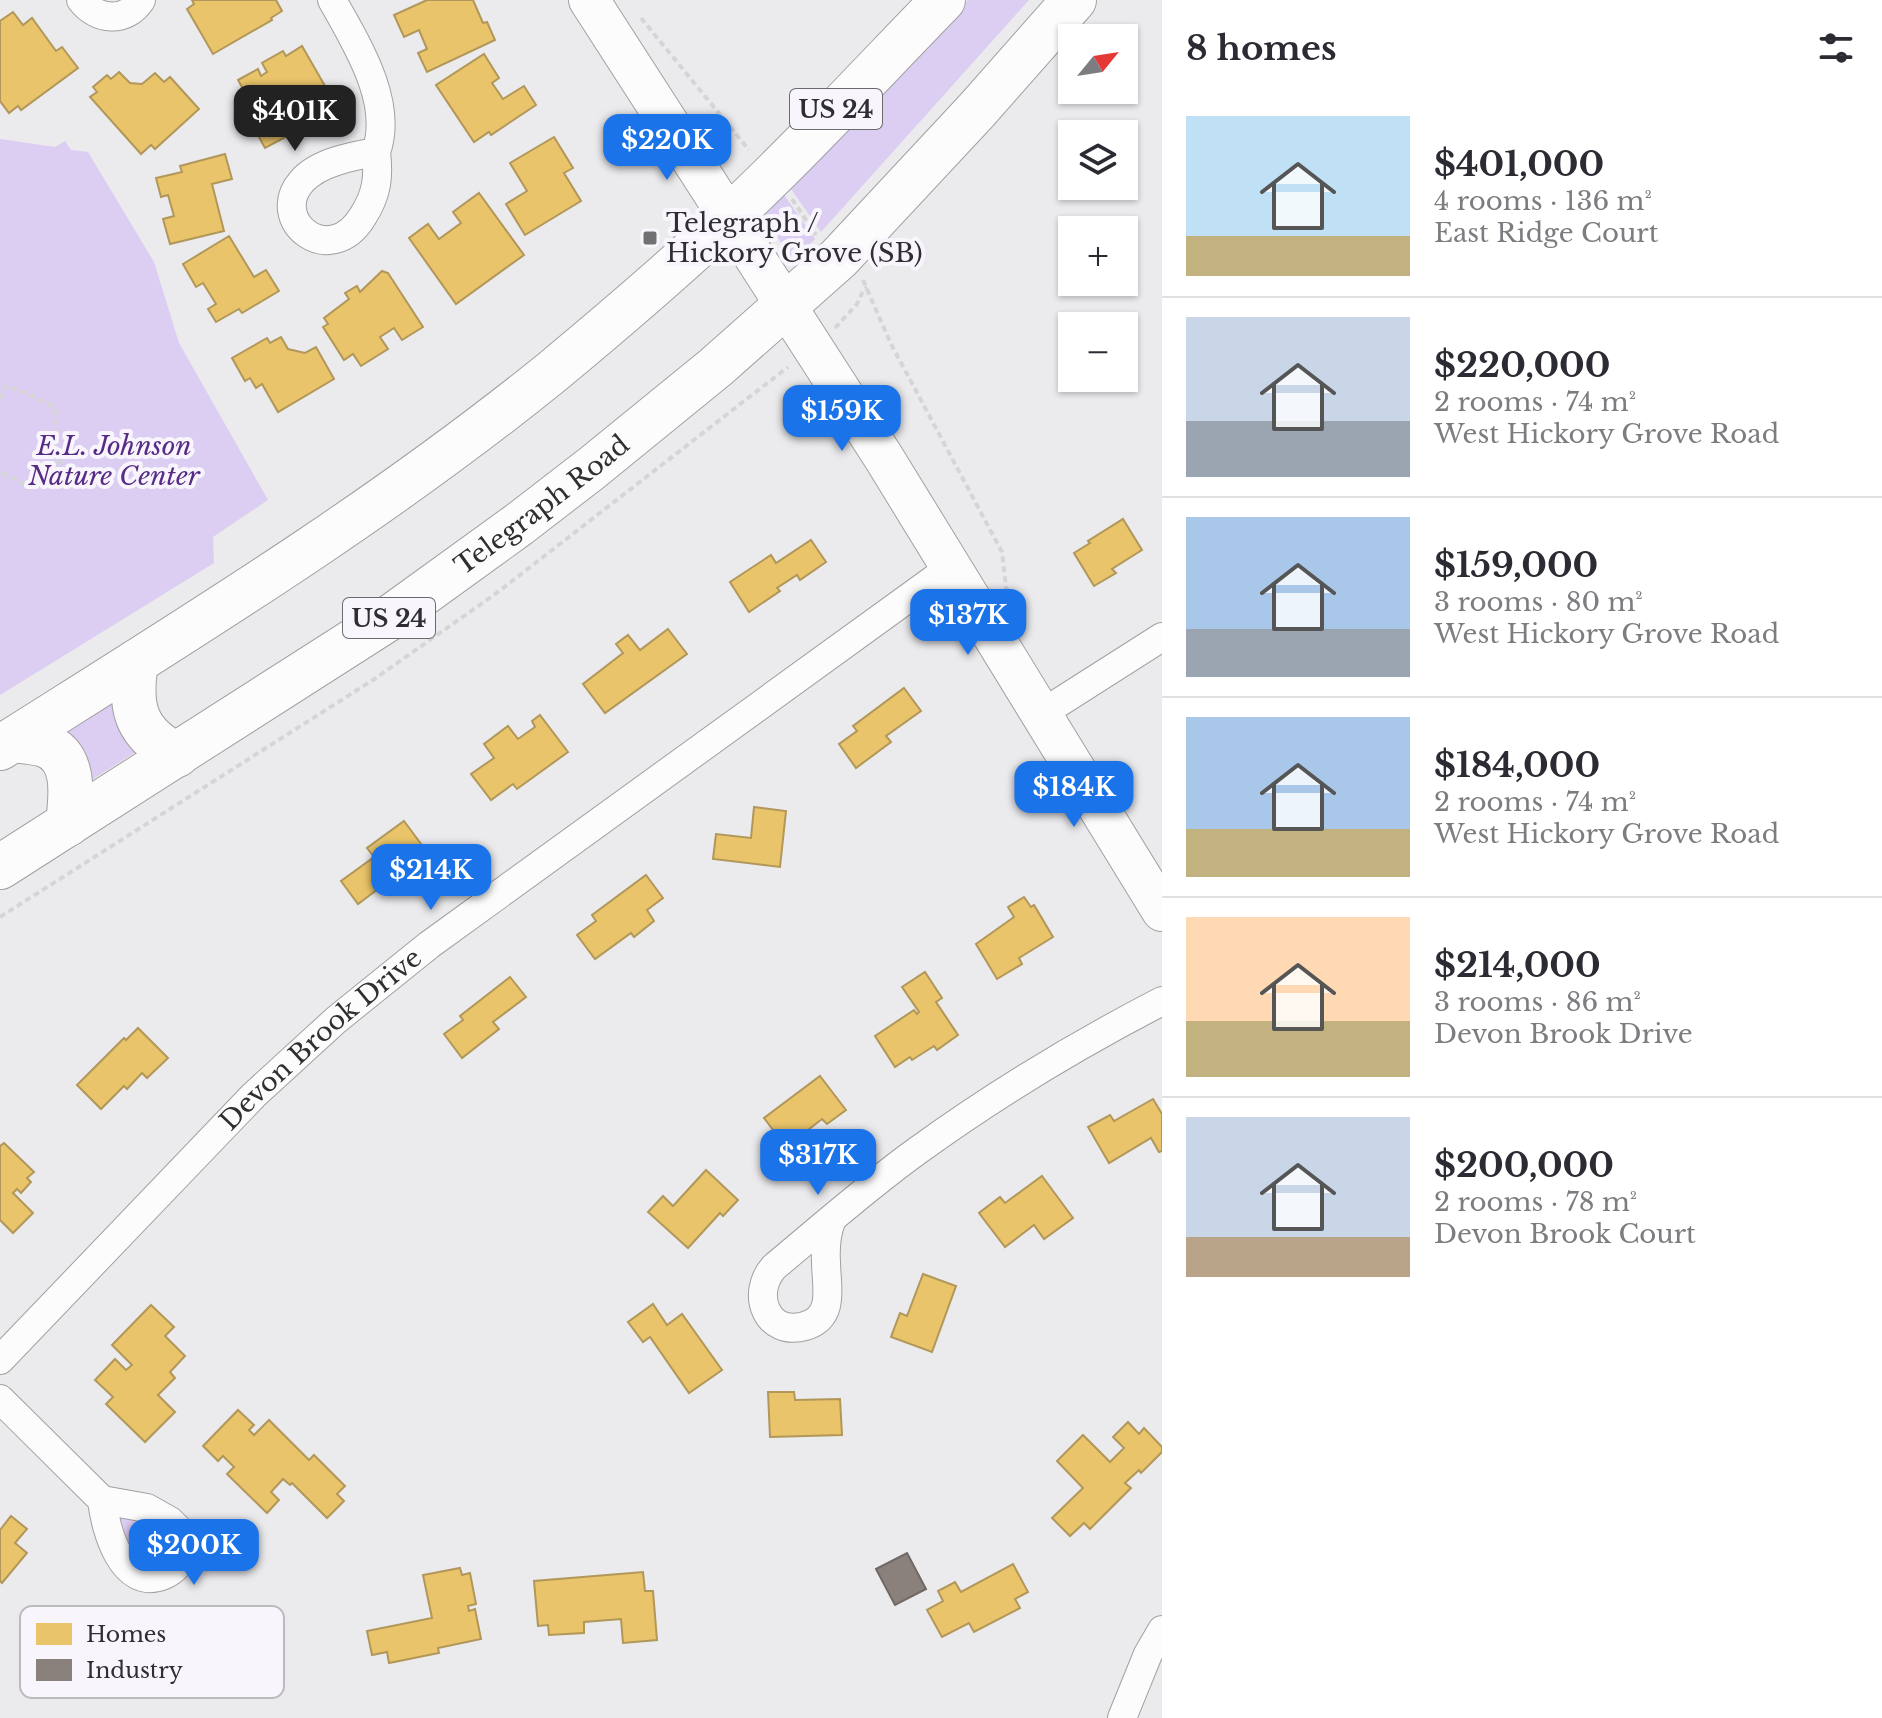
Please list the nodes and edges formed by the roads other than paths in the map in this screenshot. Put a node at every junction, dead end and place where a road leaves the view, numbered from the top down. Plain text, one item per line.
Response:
1 (81, 0) edge
2 (141, 0) edge
3 (332, 0) edge
4 (589, 0) edge
5 (943, 0) edge
6 (1074, 0) edge
7 (376, 152) dead end
8 (728, 218) junction
9 (786, 306) junction
10 (951, 567) junction
11 (1162, 637) edge
12 (136, 662) junction
13 (1041, 714) junction
14 (7, 744) edge
15 (177, 755) junction
16 (68, 824) junction
17 (0, 867) edge
18 (1162, 911) edge
19 (1162, 1001) edge
20 (832, 1219) dead end
21 (0, 1360) edge
22 (0, 1399) edge
23 (102, 1500) dead end
24 (1162, 1630) edge
25 (1115, 1715) edge

1 - 2 street
3 - 7 street
4 - 8 street
5 - 8 highway, US 24
6 - 9 highway, US 24
8 - 9 street
8 - 12 highway, US 24
9 - 10 street
9 - 15 highway, Telegraph Road / US 24
10 - 13 street
10 - 21 street, Devon Brook Drive
11 - 13 street
12 - 14 highway, US 24
12 - 15 highway
13 - 18 street
14 - 16 highway
15 - 16 highway, Telegraph Road / US 24
16 - 17 highway, Telegraph Road / US 24
19 - 20 street
22 - 23 street
24 - 25 street

